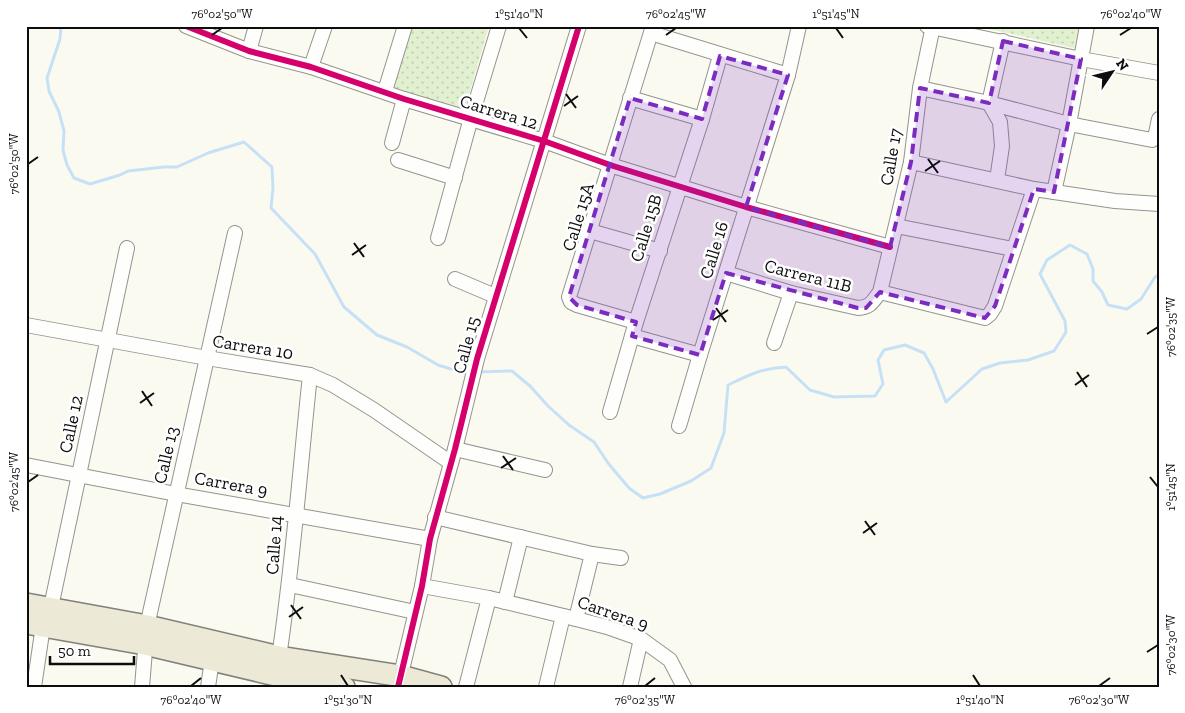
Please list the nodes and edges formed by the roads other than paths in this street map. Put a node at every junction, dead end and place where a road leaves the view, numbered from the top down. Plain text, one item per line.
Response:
1 (186, 26) edge
2 (256, 26) edge
3 (325, 26) edge
4 (405, 26) edge
5 (499, 26) edge
6 (578, 26) edge
7 (799, 26) edge
8 (1087, 26) edge
9 (931, 27) edge
10 (652, 30) edge
11 (1003, 41) junction
12 (249, 51) junction
13 (720, 56) junction
14 (1081, 59) junction
15 (311, 68) junction
16 (1159, 73) edge
17 (788, 75) junction
18 (920, 88) junction
19 (385, 91) junction
20 (404, 98) junction
21 (630, 98) junction
22 (989, 103) junction
23 (471, 118) junction
24 (702, 119) junction
25 (1159, 119) edge
26 (1069, 124) junction
27 (544, 141) junction
28 (392, 143) dead end
29 (398, 160) dead end
30 (911, 162) junction
31 (610, 165) junction
32 (455, 178) junction
33 (997, 180) junction
34 (679, 185) junction
35 (1034, 189) junction
36 (1054, 192) junction
37 (1159, 204) edge
38 (746, 207) junction
39 (896, 226) junction
40 (590, 231) junction
41 (235, 233) dead end
42 (438, 238) dead end
43 (890, 247) junction
44 (127, 248) dead end
45 (1013, 248) junction
46 (660, 251) junction
47 (726, 273) junction
48 (455, 279) dead end
49 (880, 292) junction
50 (791, 293) junction
51 (495, 296) junction
52 (636, 322) junction
53 (26, 325) edge
54 (632, 336) junction
55 (108, 339) junction
56 (774, 343) dead end
57 (700, 355) junction
58 (207, 358) junction
59 (310, 375) junction
60 (610, 412) dead end
61 (679, 426) dead end
62 (455, 449) junction
63 (451, 463) junction
64 (26, 465) edge
65 (545, 470) dead end
66 (79, 475) junction
67 (176, 494) junction
68 (295, 514) junction
69 (435, 517) junction
70 (521, 537) junction
71 (430, 539) junction
72 (592, 554) junction
73 (621, 558) dead end
74 (290, 585) junction
75 (422, 586) junction
76 (489, 598) junction
77 (505, 602) junction
78 (26, 604) edge
79 (415, 612) junction
80 (570, 617) junction
81 (40, 619) edge
82 (146, 635) junction
83 (641, 639) junction
84 (212, 660) junction
85 (280, 673) edge
86 (400, 682) edge
87 (34, 687) edge
88 (142, 687) edge
89 (208, 687) edge
90 (344, 687) edge
91 (441, 687) edge
92 (466, 687) edge
93 (546, 687) edge
94 (630, 687) edge
95 (684, 687) edge

1 - 12 street, Carrera 12
2 - 12 street
3 - 15 street
4 - 19 street
5 - 23 street
6 - 27 street, Calle 15
7 - 17 street, Calle 16
8 - 14 street
9 - 11 street
9 - 18 street, Calle 17
10 - 13 street
10 - 21 street, Calle 15A
11 - 14 street
11 - 22 street
12 - 15 street, Carrera 12
13 - 17 street
13 - 24 street, Calle 15B
14 - 16 street
14 - 26 street
15 - 19 street, Carrera 12
17 - 38 street, Calle 16
18 - 22 street
18 - 30 street, Calle 17
19 - 20 street, Carrera 12
20 - 23 street, Carrera 12
20 - 28 street
21 - 24 street
21 - 31 street, Calle 15A
22 - 26 street
22 - 33 street
23 - 27 street, Carrera 12
23 - 32 street
24 - 34 street, Calle 15B
25 - 26 street
26 - 36 street
27 - 31 street, Carrera 12
27 - 51 street, Calle 15
29 - 32 street
30 - 33 street
30 - 39 street, Calle 17
31 - 34 street, Carrera 12
31 - 40 street, Calle 15A
32 - 42 street
33 - 35 street
34 - 38 street, Carrera 12
34 - 46 street, Calle 15B
35 - 36 street
35 - 45 street
36 - 37 street
38 - 43 street, Carrera 12
38 - 47 street, Calle 16
39 - 43 street, Calle 17
39 - 45 street
40 - 46 street
40 - 52 street, Calle 15A
41 - 58 street, Calle 13
43 - 49 street, Calle 17
44 - 55 street, Calle 12
45 - 49 street
46 - 52 street, Calle 15B
47 - 50 street, Carrera 11B
47 - 57 street, Calle 16
48 - 51 street
49 - 50 street, Carrera 11B
50 - 56 street
51 - 62 street, Calle 15
52 - 54 street, Calle 15B
53 - 55 street, Carrera 10
54 - 57 street
54 - 60 street, Calle 15B
55 - 58 street, Carrera 10
55 - 66 street, Calle 12
57 - 61 street, Calle 16
58 - 59 street, Carrera 10
58 - 67 street, Calle 13
59 - 63 street, Carrera 10
59 - 68 street, Calle 14
62 - 63 street, Calle 15
62 - 65 street
63 - 69 street, Calle 15
64 - 66 street, Carrera 9
66 - 67 street, Carrera 9
66 - 81 street, Calle 12
67 - 68 street, Carrera 9
67 - 82 street, Calle 13
68 - 71 street, Carrera 9
68 - 74 street, Calle 14
69 - 70 street
69 - 71 street, Calle 15
70 - 72 street
70 - 77 street
71 - 75 street, Calle 15
72 - 73 street
72 - 80 street
74 - 79 street
74 - 85 street, Calle 14
75 - 76 street, Carrera 9
75 - 79 street, Calle 15
76 - 77 street, Carrera 9
76 - 92 street
77 - 80 street, Carrera 9
78 - 81 main road
79 - 86 street, Calle 15
80 - 83 street, Carrera 9
80 - 93 street
81 - 82 main road
81 - 87 street, Calle 12
82 - 84 main road
82 - 85 main road
82 - 88 street, Calle 13
83 - 94 street
83 - 95 street, Carrera 9
84 - 85 main road
84 - 89 street
85 - 86 main road
85 - 90 main road
86 - 91 main road

